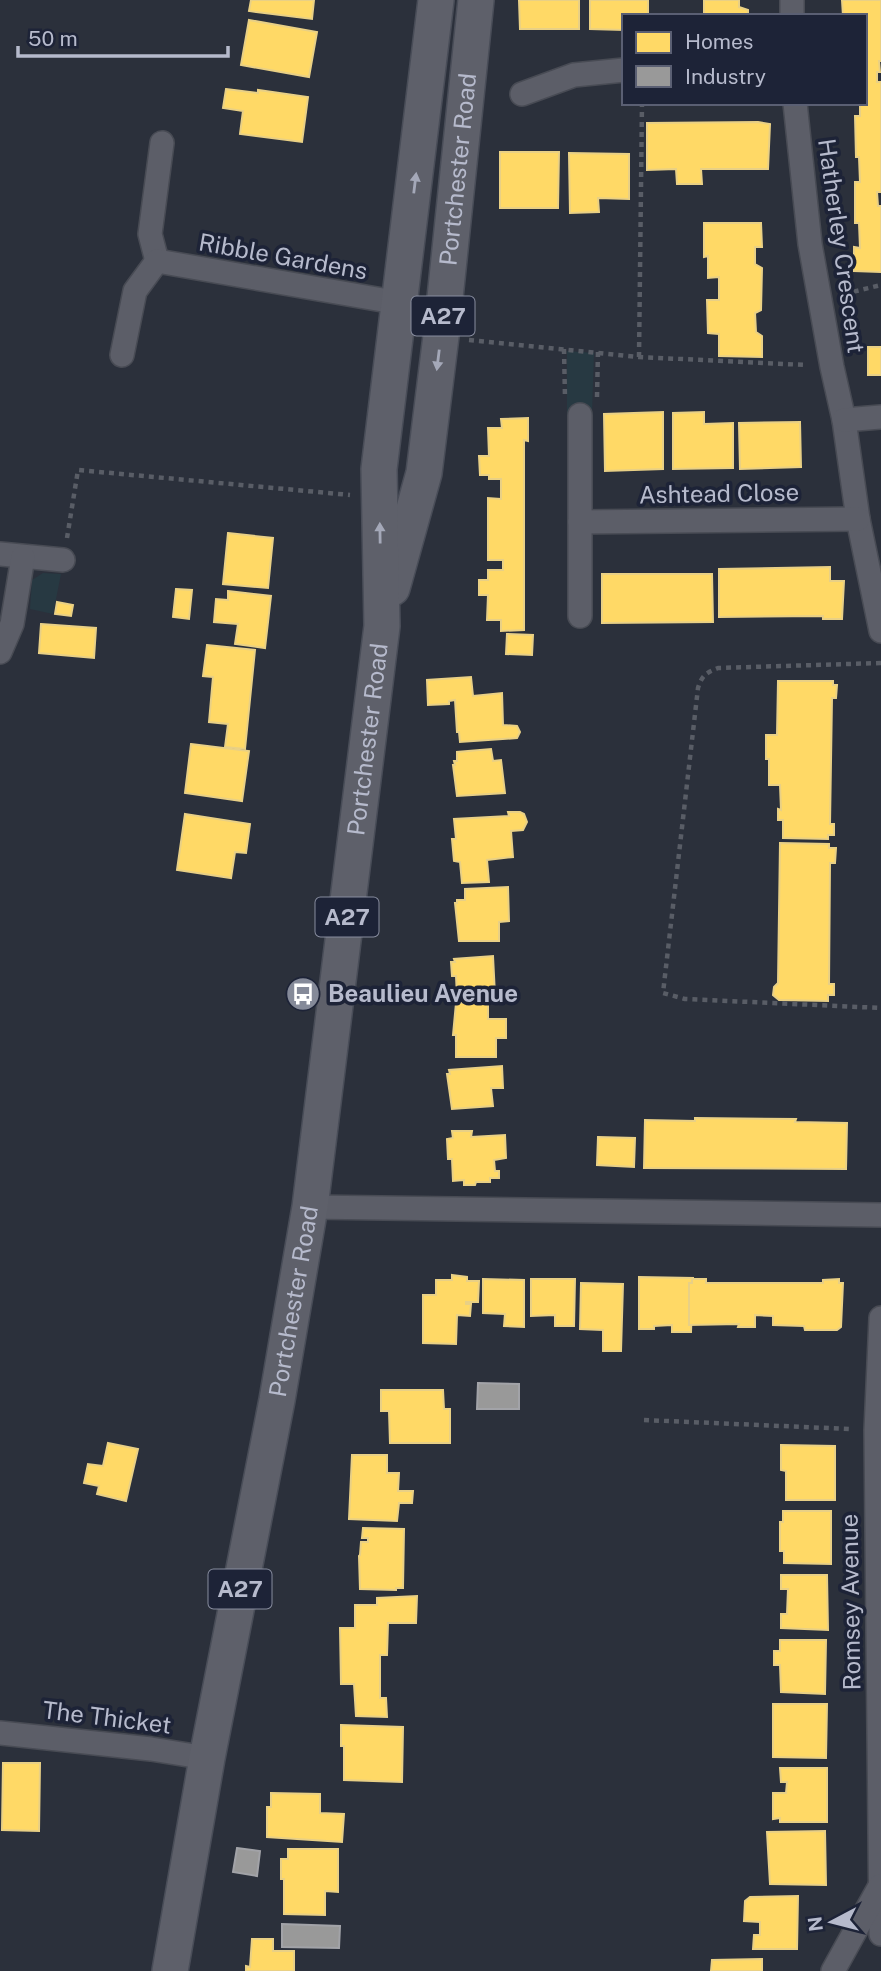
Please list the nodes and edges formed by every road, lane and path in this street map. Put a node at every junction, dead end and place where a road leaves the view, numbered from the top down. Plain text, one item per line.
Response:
1 (436, 0) edge
2 (475, 0) edge
3 (622, 70) edge
4 (522, 94) dead end
5 (642, 105) edge
6 (796, 105) edge
7 (162, 143) dead end
8 (157, 261) junction
9 (881, 285) edge
10 (821, 300) junction
11 (400, 303) junction
12 (441, 337) junction
13 (564, 349) junction
14 (598, 351) junction
15 (122, 355) dead end
16 (639, 357) junction
17 (832, 367) junction
18 (580, 415) junction
19 (881, 417) edge
20 (844, 420) junction
21 (379, 469) junction
22 (858, 519) junction
23 (580, 522) junction
24 (0, 554) edge
25 (23, 557) junction
26 (63, 559) joint
27 (580, 616) dead end
28 (382, 626) junction
29 (881, 631) edge
30 (0, 652) edge
31 (881, 663) edge
32 (881, 1008) edge
33 (310, 1207) junction
34 (881, 1215) edge
35 (881, 1318) edge
36 (644, 1420) dead end
37 (876, 1430) junction
38 (0, 1733) edge
39 (207, 1758) junction
40 (880, 1886) edge
41 (881, 1934) edge
42 (170, 1971) edge
43 (833, 1971) edge

11 -> 1 main road, Portchester Road / A27
2 - 12 main road, Portchester Road / A27
3 - 4 street
5 - 16 path
6 - 10 street, Hatherley Crescent
7 - 8 street
8 - 11 street, Ribble Gardens
8 - 15 street
9 - 10 path
10 - 17 street, Hatherley Crescent
11 - 21 main road, Portchester Road / A27
12 - 13 path
12 -> 28 main road, Portchester Road / A27
13 - 14 path
13 - 18 path
14 - 16 path
14 - 18 path
16 - 17 path
17 - 20 street, Hatherley Crescent
18 - 23 street
19 - 20 street
20 - 22 street, Hatherley Crescent
21 - 26 path
28 -> 21 main road, Portchester Road / A27
22 - 23 street, Ashtead Close
22 - 29 street
23 - 27 street
24 - 25 street
25 - 26 street
25 - 30 street
28 - 33 main road, Portchester Road / A27
31 - 32 path
33 - 34 street
33 - 39 main road, Portchester Road / A27
35 - 37 street, Romsey Avenue
36 - 37 path
37 - 40 street, Romsey Avenue
38 - 39 street, The Thicket
39 - 42 main road, Portchester Road / A27
40 - 41 street, Romsey Avenue
40 - 43 street, Romsey Avenue

